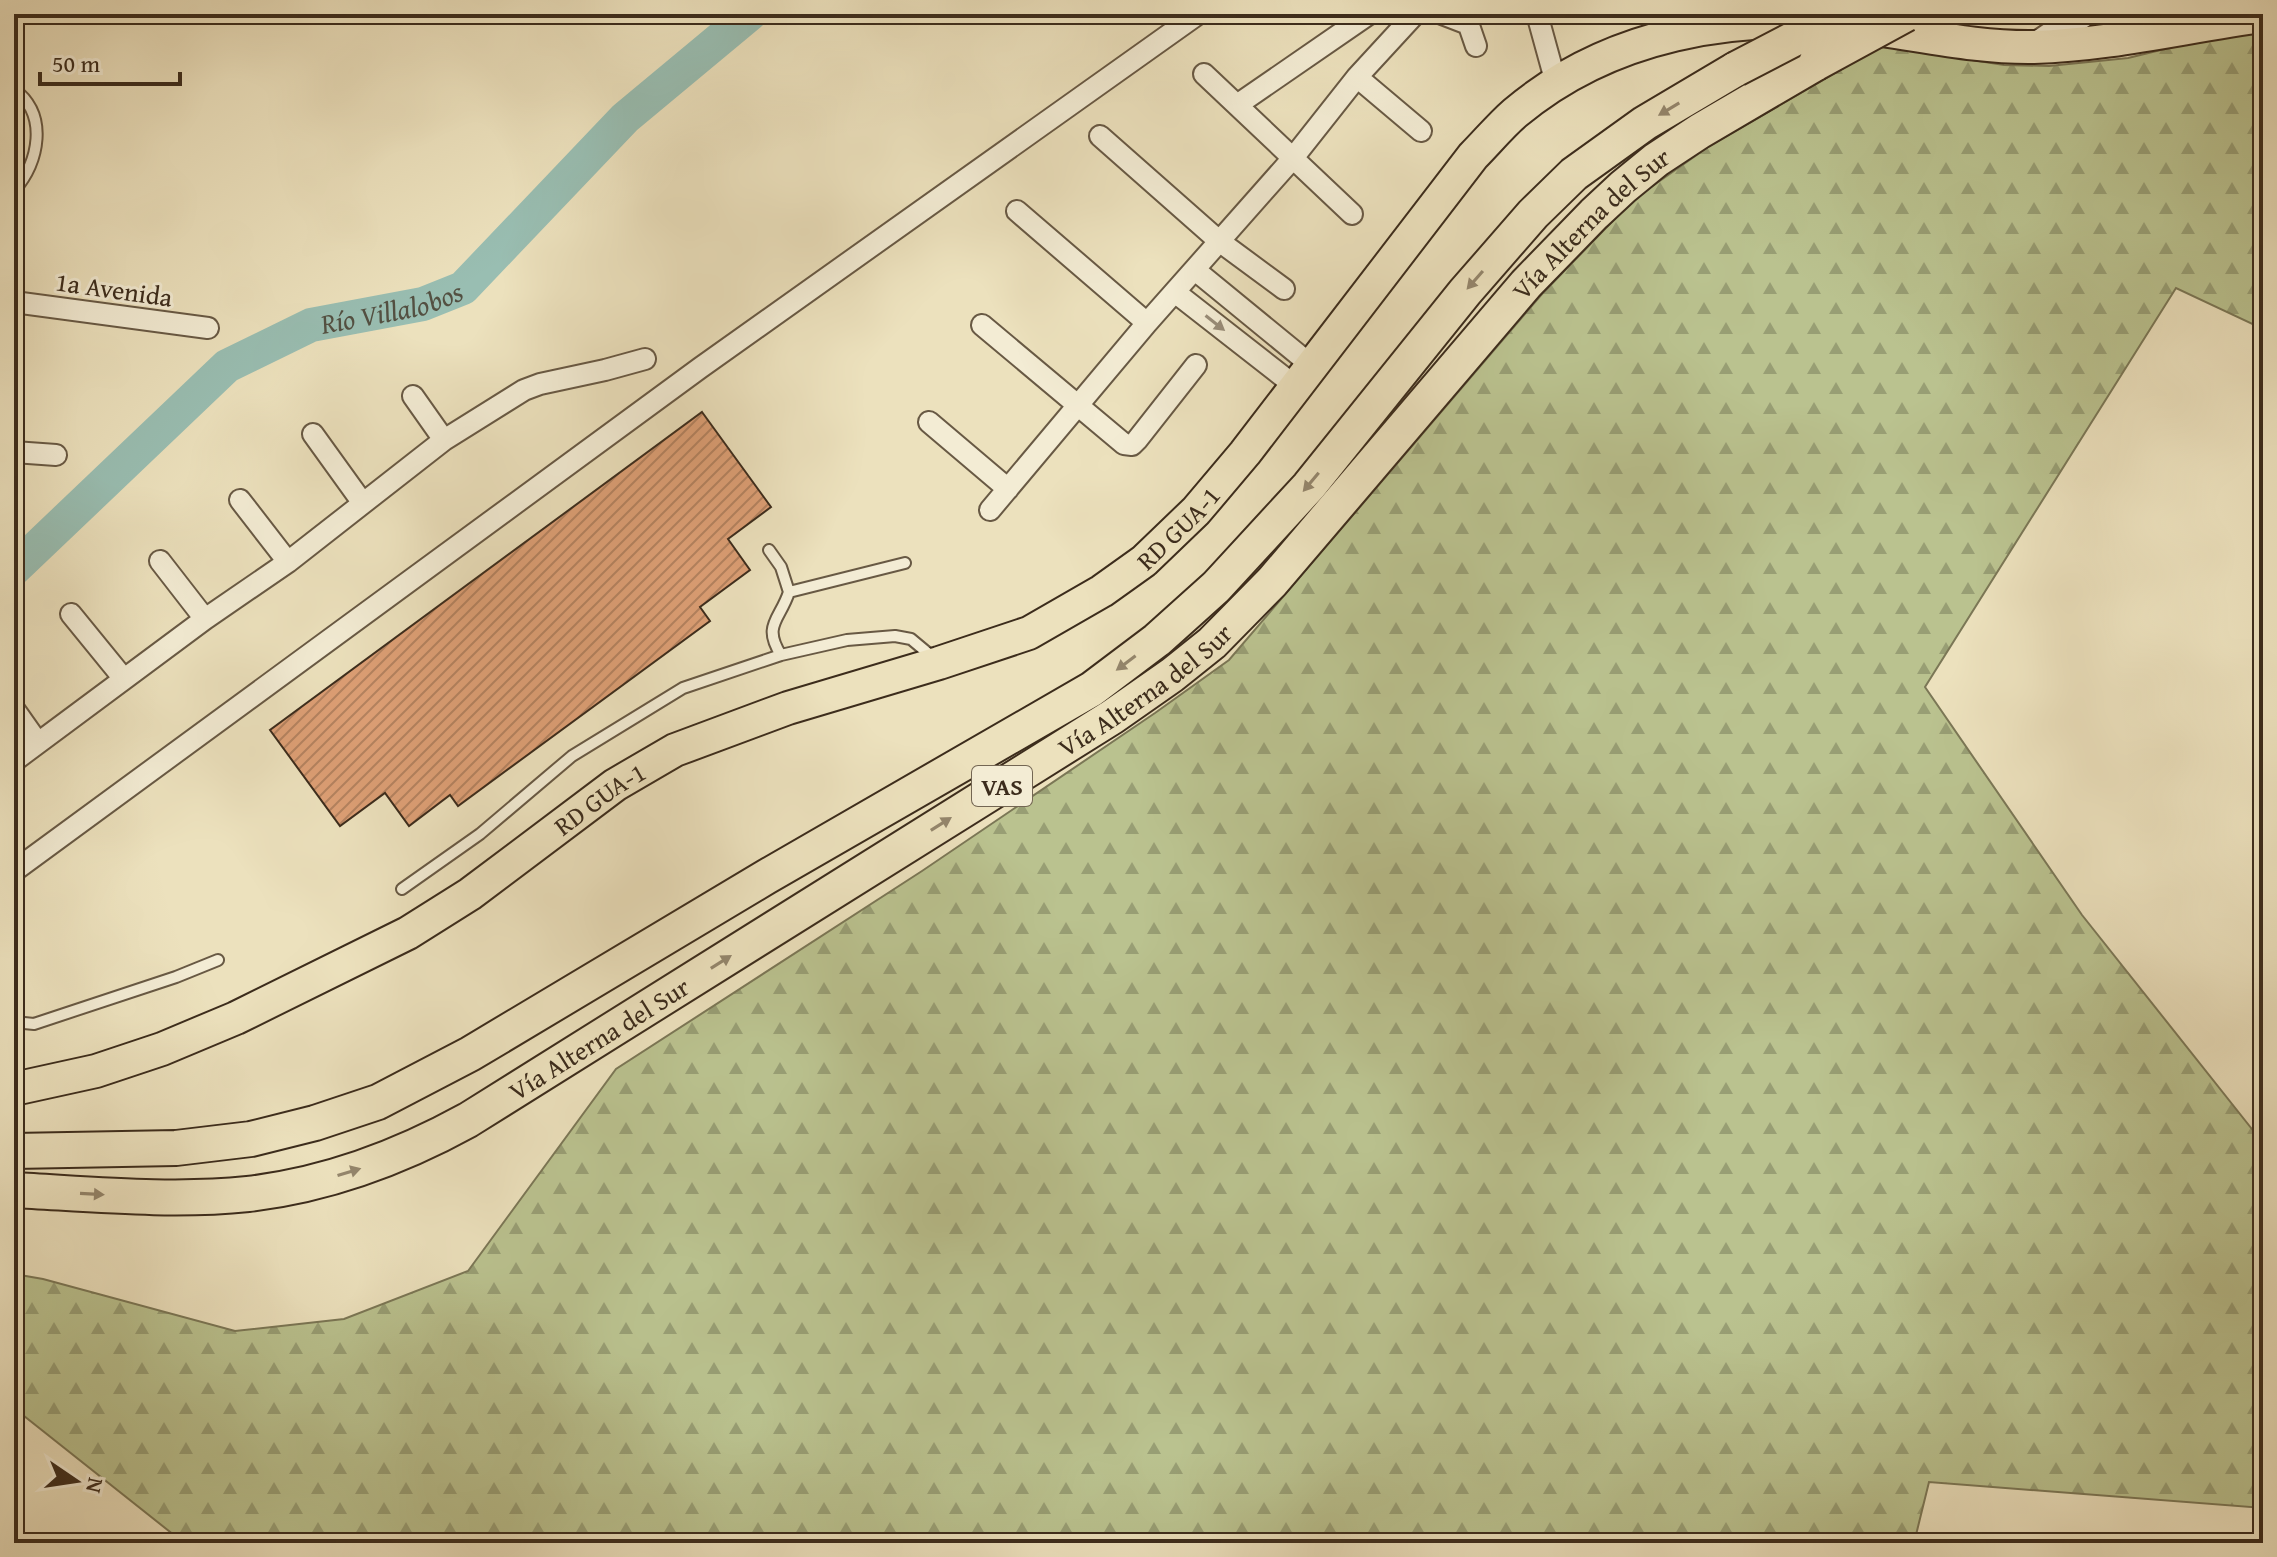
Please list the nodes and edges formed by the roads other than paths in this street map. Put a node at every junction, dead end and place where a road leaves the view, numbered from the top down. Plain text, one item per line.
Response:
1 (1198, 14) edge
2 (1369, 14) edge
3 (1415, 14) edge
4 (1442, 14) edge
5 (1537, 14) edge
6 (1842, 14) edge
7 (1906, 14) edge
8 (2083, 14) edge
9 (2095, 14) edge
10 (2263, 16) edge
11 (1799, 18) edge
12 (1467, 19) edge
13 (2126, 25) edge
14 (1476, 46) dead end
15 (2048, 46) junction
16 (1204, 74) dead end
17 (1357, 77) junction
18 (1556, 83) junction
19 (14, 89) edge
20 (1237, 105) junction
21 (1421, 131) dead end
22 (1100, 136) dead end
23 (1293, 158) junction
24 (14, 191) edge
25 (1017, 211) dead end
26 (1352, 214) dead end
27 (1219, 241) junction
28 (1195, 270) junction
29 (1284, 289) dead end
30 (1176, 293) junction
31 (14, 302) edge
32 (1147, 323) junction
33 (982, 325) dead end
34 (208, 328) dead end
35 (645, 359) dead end
36 (1196, 365) dead end
37 (1303, 375) junction
38 (413, 396) dead end
39 (1079, 406) junction
40 (929, 422) dead end
41 (313, 434) dead end
42 (444, 440) junction
43 (14, 452) edge
44 (56, 455) dead end
45 (1008, 489) junction
46 (240, 500) dead end
47 (362, 502) junction
48 (990, 510) dead end
49 (769, 550) dead end
50 (160, 561) dead end
51 (288, 562) junction
52 (905, 563) dead end
53 (789, 592) junction
54 (71, 614) dead end
55 (205, 619) junction
56 (781, 655) junction
57 (939, 663) junction
58 (124, 679) junction
59 (14, 709) edge
60 (38, 743) junction
61 (14, 761) edge
62 (14, 871) edge
63 (402, 889) dead end
64 (218, 960) dead end
65 (14, 1022) edge
66 (14, 1089) edge
67 (14, 1151) edge
68 (14, 1190) edge

1 - 62 street
2 - 20 street
3 - 17 street
4 - 12 street
5 - 18 street
6 -> 67 highway, Vía Alterna del Sur / VAS, bridge
68 -> 7 highway, Vía Alterna del Sur / VAS, bridge
8 - 15 street
9 - 15 street
10 - 13 main road, RD GUA-1
11 - 15 main road, RD GUA-1
11 - 18 main road, RD GUA-1
12 - 14 street
13 - 15 main road, RD GUA-1
16 - 20 street
17 - 21 street
17 - 23 street
18 - 37 main road, RD GUA-1
19 - 24 lane
20 - 23 street
22 - 27 street
23 - 26 street
23 - 27 street
25 - 32 street
27 - 28 street
27 - 29 street
28 - 30 street
28 - 37 street
30 - 32 street
30 -> 37 street
31 - 34 street, 1a Avenida
32 - 39 street
33 - 39 street
35 - 42 street
36 - 39 street
37 - 57 main road, RD GUA-1
38 - 42 street
39 - 45 street
40 - 45 street
41 - 47 street
42 - 47 street
43 - 44 street
45 - 48 street
46 - 51 street
47 - 51 street
49 - 53 lane
50 - 55 street
51 - 55 street
52 - 53 lane
53 - 56 lane
54 - 58 street
55 - 58 street
56 - 57 lane
56 - 63 lane
57 - 66 main road, RD GUA-1
58 - 60 street
59 - 60 street
60 - 61 street
64 - 65 lane

